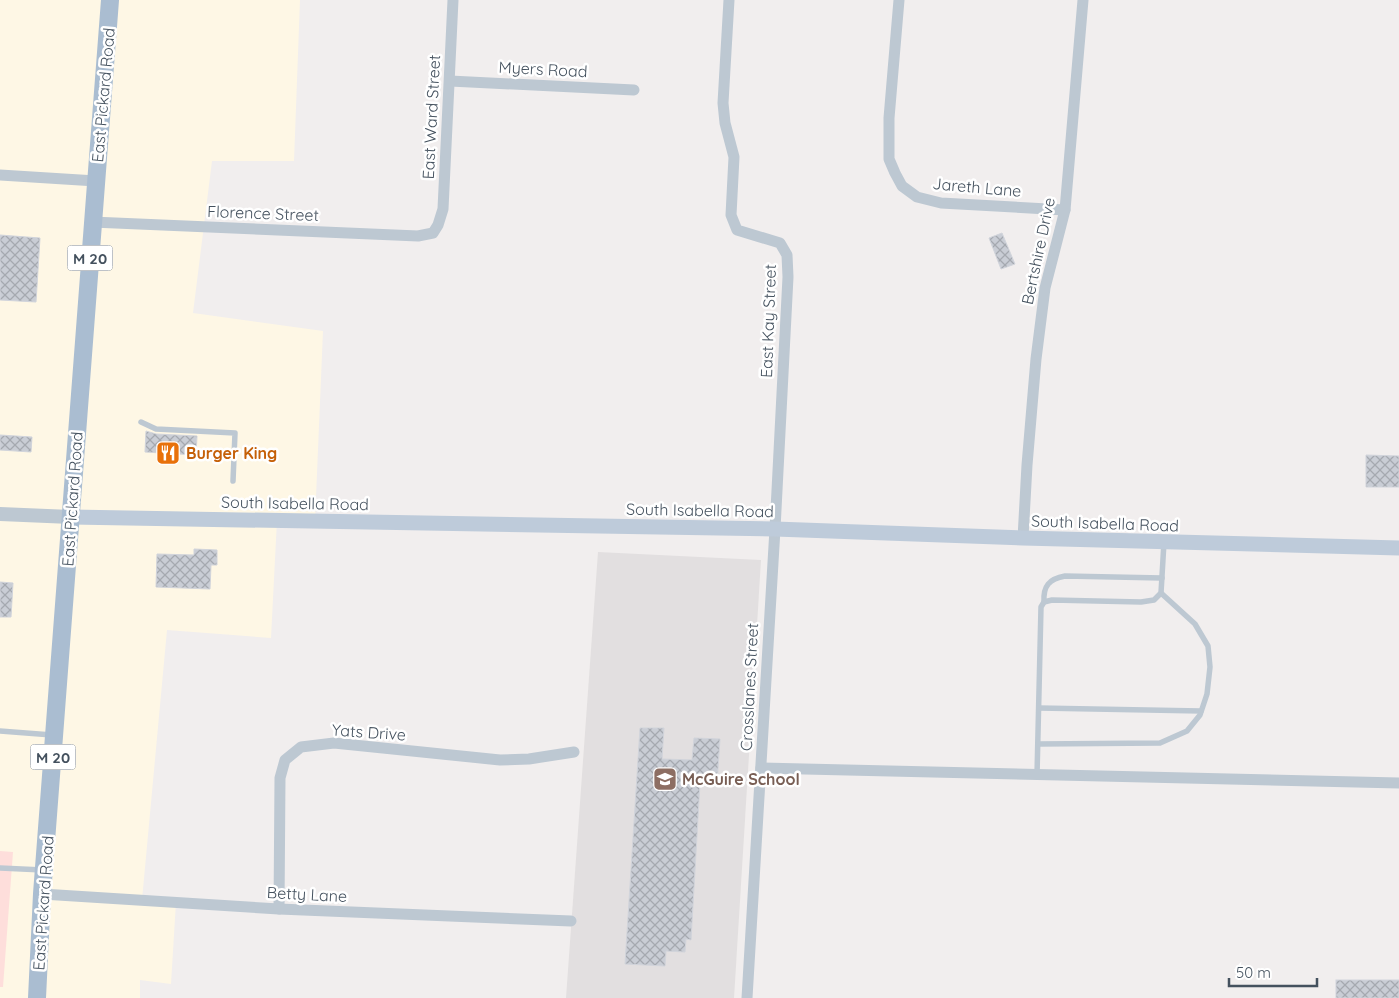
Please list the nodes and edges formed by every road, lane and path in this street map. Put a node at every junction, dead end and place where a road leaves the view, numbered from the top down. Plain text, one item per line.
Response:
1 (110, 0) edge
2 (453, 0) edge
3 (728, 0) edge
4 (899, 0) edge
5 (1083, 0) edge
6 (450, 81) junction
7 (634, 90) dead end
8 (0, 175) edge
9 (96, 181) junction
10 (1065, 210) junction
11 (92, 222) junction
12 (433, 233) joint
13 (141, 422) dead end
14 (233, 481) dead end
15 (0, 514) edge
16 (71, 516) junction
17 (775, 529) junction
18 (1023, 538) junction
19 (1164, 542) junction
20 (1399, 548) edge
21 (1162, 578) junction
22 (1161, 593) junction
23 (1044, 602) junction
24 (1039, 708) junction
25 (1201, 712) junction
26 (0, 731) edge
27 (54, 735) junction
28 (1038, 744) junction
29 (574, 752) dead end
30 (761, 768) junction
31 (1037, 775) junction
32 (1399, 784) edge
33 (0, 868) edge
34 (44, 870) junction
35 (42, 894) junction
36 (279, 909) junction
37 (571, 921) dead end
38 (37, 998) edge
39 (747, 998) edge

1 - 9 main road, East Pickard Road / M 20
2 - 6 street, East Ward Street
3 - 17 street, East Kay Street
4 - 10 street, Jareth Lane
5 - 10 street, Bertshire Drive
6 - 7 street, Myers Road
6 - 12 street, East Ward Street
8 - 9 street
9 - 11 main road, East Pickard Road / M 20
10 - 18 street, Bertshire Drive
11 - 12 street, Florence Street
11 - 16 main road, East Pickard Road / M 20
13 - 14 lane
15 - 16 street, South Isabella Road
16 - 17 main road, South Isabella Road
16 - 27 main road, East Pickard Road / M 20
17 - 18 main road, South Isabella Road
17 - 30 street, Crosslanes Street
18 - 19 main road, South Isabella Road
19 - 20 main road, South Isabella Road
19 - 21 lane
21 - 22 lane
21 - 23 lane
22 - 23 lane
22 - 25 lane
23 - 24 lane
24 - 25 lane
24 - 28 lane
25 - 28 lane
26 - 27 lane
27 - 34 main road, East Pickard Road / M 20
28 - 31 lane
29 - 36 street, Yats Drive
30 - 31 street
30 - 39 street, Crosslanes Street
31 - 32 street
33 - 34 lane
34 - 35 main road, East Pickard Road / M 20
35 - 36 street, Betty Lane
35 - 38 main road, East Pickard Road / M 20
36 - 37 street, Betty Lane

